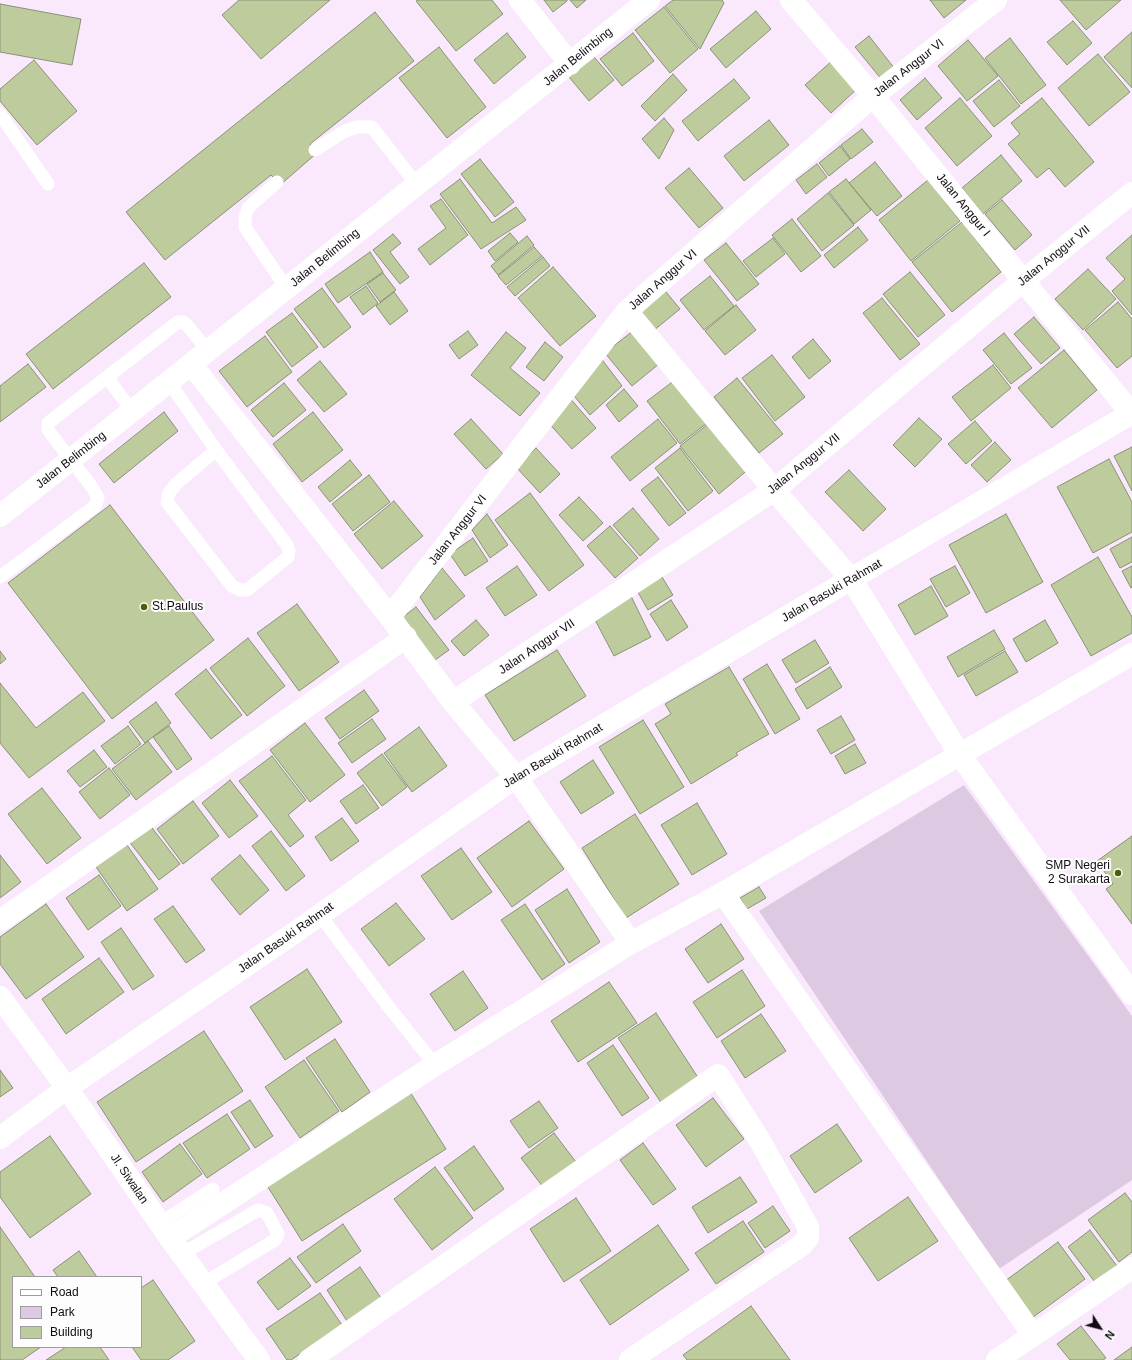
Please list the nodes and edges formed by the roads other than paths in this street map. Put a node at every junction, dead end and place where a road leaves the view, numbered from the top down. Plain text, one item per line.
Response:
1 (520, 0) edge
2 (649, 0) edge
3 (791, 0) edge
4 (996, 0) edge
5 (570, 64) junction
6 (873, 96) junction
7 (0, 114) edge
8 (315, 150) dead end
9 (277, 182) dead end
10 (48, 184) dead end
11 (417, 185) junction
12 (1132, 193) edge
13 (1024, 280) junction
14 (287, 289) junction
15 (627, 311) junction
16 (208, 351) junction
17 (191, 364) junction
18 (107, 377) junction
19 (170, 382) junction
20 (132, 411) junction
21 (1132, 413) edge
22 (216, 450) junction
23 (71, 460) junction
24 (774, 490) junction
25 (0, 516) edge
26 (0, 576) edge
27 (852, 580) junction
28 (390, 617) junction
29 (406, 637) junction
30 (1132, 654) edge
31 (454, 702) junction
32 (960, 755) junction
33 (516, 777) junction
34 (723, 893) junction
35 (320, 915) junction
36 (0, 920) edge
37 (631, 943) junction
38 (1132, 994) edge
39 (0, 997) edge
40 (435, 1065) junction
41 (67, 1088) junction
42 (0, 1138) edge
43 (213, 1189) dead end
44 (171, 1238) junction
45 (1132, 1268) edge
46 (204, 1283) junction
47 (1034, 1335) junction
48 (259, 1360) edge
49 (310, 1360) edge
50 (630, 1360) edge
51 (998, 1360) edge

1 - 5 street
2 - 5 street, Jalan Belimbing
3 - 6 street, Jalan Anggur I
4 - 6 street, Jalan Anggur VI
5 - 11 street, Jalan Belimbing
6 - 13 street, Jalan Anggur I
6 - 15 street, Jalan Anggur VI
7 - 10 lane
8 - 11 lane
9 - 14 lane
11 - 14 street, Jalan Belimbing
12 - 13 street, Jalan Anggur VII
13 - 21 street, Jalan Anggur I
13 - 24 street, Jalan Anggur VII
14 - 16 street, Jalan Belimbing
15 - 24 street
15 - 28 street, Jalan Anggur VI
16 - 17 street, Jalan Belimbing
16 - 18 lane
17 - 19 street, Jalan Belimbing
17 - 28 street
18 - 20 lane
18 - 23 lane
19 - 20 street, Jalan Belimbing
19 - 22 lane
20 - 23 street, Jalan Belimbing
21 - 27 street, Jalan Basuki Rahmat
22 - 22 lane
23 - 25 street, Jalan Belimbing
23 - 26 lane
24 - 27 street
24 - 31 street, Jalan Anggur VII
27 - 32 street
27 - 33 street, Jalan Basuki Rahmat
28 - 29 street
29 - 31 street
29 - 36 street
30 - 32 street
31 - 33 street
32 - 34 street
32 - 38 street
33 - 35 street, Jalan Basuki Rahmat
33 - 37 street
34 - 37 street
34 - 47 street
35 - 40 lane
35 - 41 street, Jalan Basuki Rahmat
37 - 40 street
39 - 41 street, Jl. Siwalan
40 - 44 street
41 - 42 street, Jalan Basuki Rahmat
41 - 44 street, Jl. Siwalan
43 - 44 lane
44 - 46 street, Jl. Siwalan
44 - 46 lane
45 - 47 street
46 - 48 street, Jl. Siwalan
47 - 51 street
49 - 50 street

